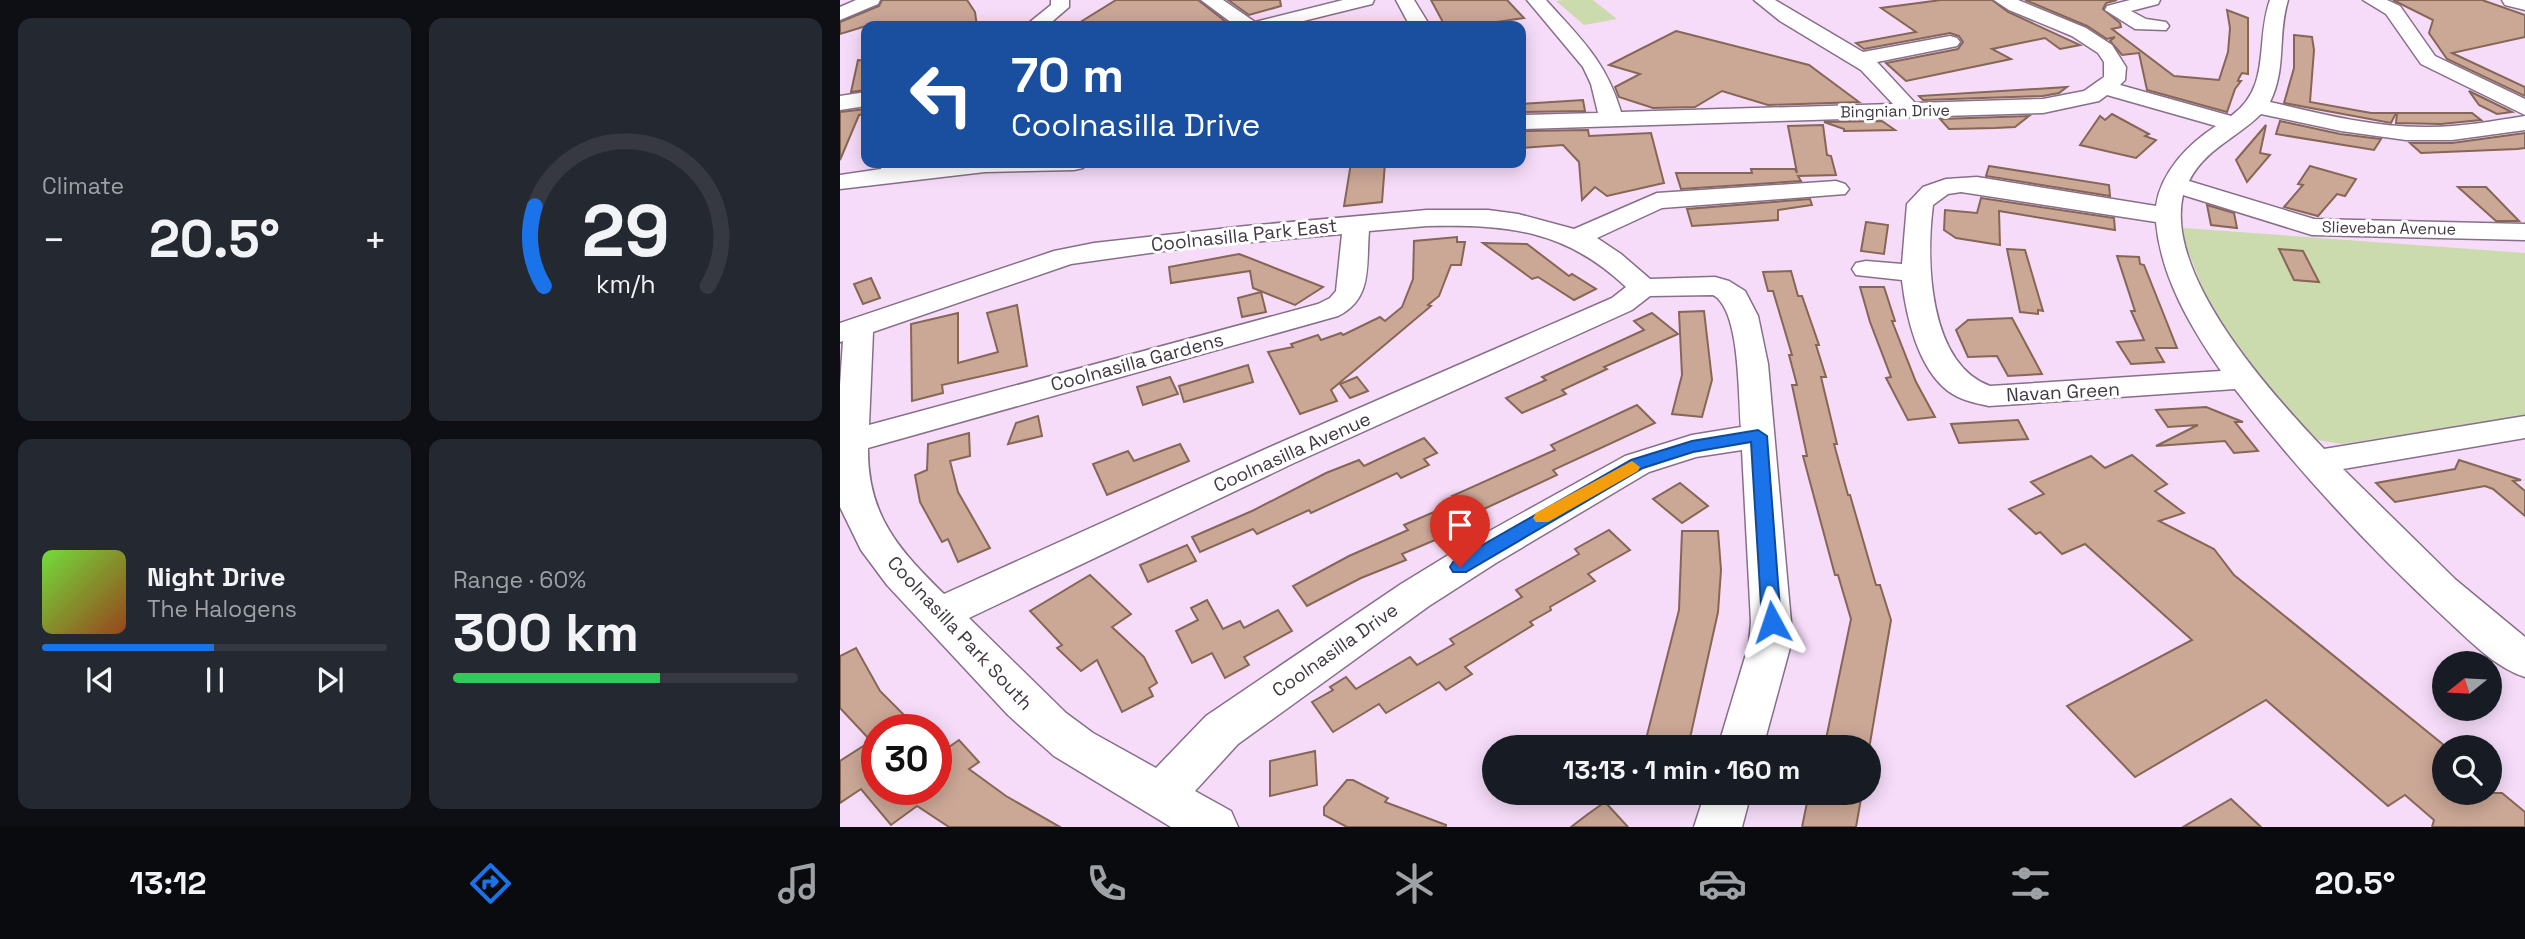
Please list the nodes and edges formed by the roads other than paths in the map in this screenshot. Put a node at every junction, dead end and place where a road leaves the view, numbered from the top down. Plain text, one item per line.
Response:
1 (871, 0) edge
2 (1059, 0) edge
3 (1210, 0) edge
4 (1365, 0) edge
5 (1405, 0) edge
6 (1536, 0) edge
7 (1765, 0) edge
8 (2003, 0) edge
9 (2151, 0) edge
10 (2279, 0) edge
11 (2372, 0) edge
12 (2513, 0) edge
13 (2525, 4) edge
14 (840, 14) edge
15 (1042, 21) edge
16 (1242, 21) edge
17 (1281, 21) edge
18 (1417, 21) edge
19 (2159, 26) dead end
20 (1950, 42) dead end
21 (1860, 60) junction
22 (2105, 88) junction
23 (861, 100) edge
24 (840, 103) edge
25 (2256, 106) junction
26 (2525, 108) edge
27 (1909, 111) junction
28 (1611, 118) junction
29 (1526, 122) edge
30 (2525, 123) edge
31 (2235, 124) junction
32 (867, 168) edge
33 (901, 168) edge
34 (840, 176) edge
35 (840, 182) edge
36 (2176, 185) junction
37 (1836, 189) dead end
38 (2170, 216) junction
39 (1356, 224) junction
40 (2525, 232) edge
41 (1574, 238) junction
42 (1866, 269) dead end
43 (1914, 273) junction
44 (1643, 288) junction
45 (849, 330) edge
46 (2243, 379) junction
47 (2518, 435) edge
48 (1758, 436) junction
49 (851, 441) junction
50 (2317, 462) junction
51 (939, 614) junction
52 (2525, 660) edge
53 (1744, 735) edge
54 (1161, 795) junction
55 (1724, 805) edge
56 (1214, 827) edge
57 (1718, 827) edge

1 - 14 street
2 - 15 street
3 - 16 street
4 - 17 street
5 - 18 street
6 - 28 street
7 - 21 street
8 - 22 street
9 - 19 street
10 - 25 street
11 - 26 street
12 - 13 main road
20 - 21 street
21 - 27 street
22 - 27 street, Bingnian Drive
22 - 31 street
23 - 24 street
25 - 30 street
25 - 31 street
27 - 28 street, Bingnian Drive
28 - 29 street, Bingnian Drive
31 - 36 street
32 - 34 street
33 - 35 street
36 - 38 street
36 - 40 street, Slieveban Avenue
37 - 41 street
38 - 43 street, Navan Green
38 - 46 street
39 - 41 street, Coolnasilla Park East
39 - 45 street, Coolnasilla Park East
39 - 49 street, Coolnasilla Gardens
41 - 44 street, Coolnasilla Park East
42 - 43 street
43 - 46 street, Navan Green
44 - 48 street
44 - 51 street, Coolnasilla Avenue
45 - 49 street, Coolnasilla Park South
46 - 50 street
47 - 50 street
48 - 53 street
48 - 54 street, Coolnasilla Drive
49 - 51 street, Coolnasilla Park South
50 - 52 street
51 - 54 street, Coolnasilla Park South
54 - 56 street, Coolnasilla Park South
55 - 57 street

